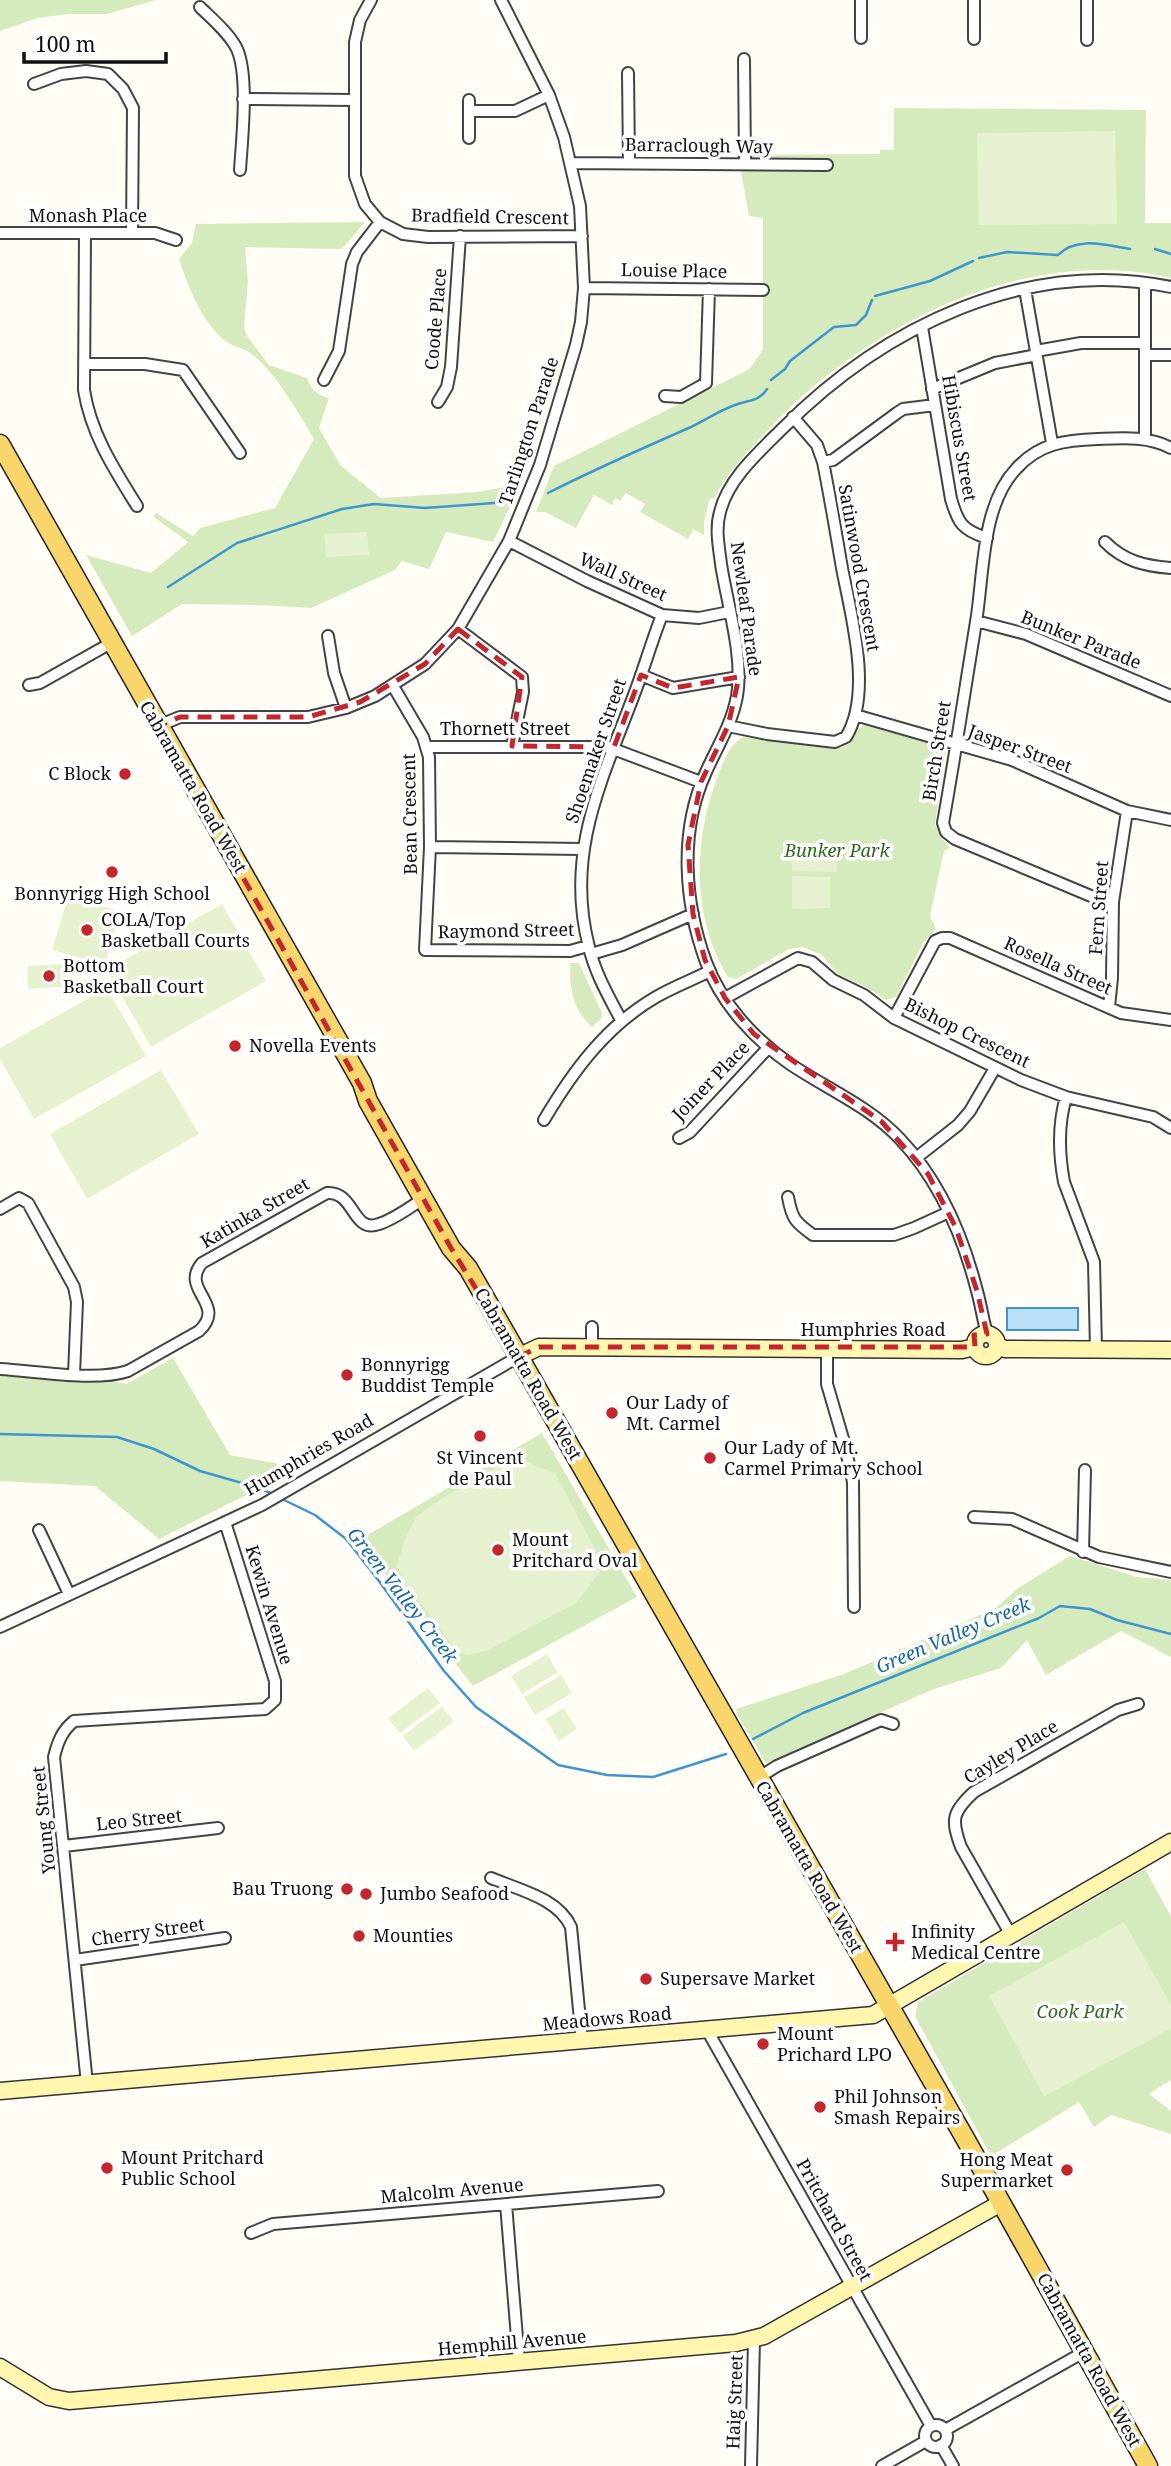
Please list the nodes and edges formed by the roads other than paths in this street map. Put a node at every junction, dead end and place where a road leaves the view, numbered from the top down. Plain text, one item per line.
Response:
1 (371, 0) edge
2 (502, 0) edge
3 (861, 0) edge
4 (974, 0) edge
5 (1087, 0) edge
6 (200, 7) dead end
7 (861, 38) dead end
8 (974, 39) dead end
9 (1087, 40) dead end
10 (744, 59) dead end
11 (628, 73) dead end
12 (34, 84) dead end
13 (549, 95) junction
14 (243, 99) junction
15 (354, 100) junction
16 (469, 138) dead end
17 (629, 162) junction
18 (571, 163) junction
19 (745, 163) junction
20 (827, 165) dead end
21 (240, 170) dead end
22 (380, 222) junction
23 (0, 233) edge
24 (85, 233) junction
25 (132, 233) junction
26 (460, 236) junction
27 (582, 236) junction
28 (176, 240) dead end
29 (1145, 283) junction
30 (1171, 287) edge
31 (584, 288) junction
32 (709, 289) junction
33 (763, 289) dead end
34 (1025, 289) junction
35 (922, 327) junction
36 (1145, 343) junction
37 (1036, 353) junction
38 (1144, 355) junction
39 (1171, 355) edge
40 (85, 364) junction
41 (324, 380) dead end
42 (932, 389) junction
43 (665, 396) dead end
44 (438, 402) dead end
45 (935, 405) junction
46 (793, 417) junction
47 (0, 434) edge
48 (1145, 439) junction
49 (1052, 443) junction
50 (0, 444) edge
51 (1171, 448) edge
52 (240, 453) dead end
53 (823, 462) junction
54 (0, 463) edge
55 (25, 490) junction
56 (138, 506) dead end
57 (987, 538) junction
58 (509, 541) junction
59 (1105, 542) dead end
60 (1171, 568) edge
61 (729, 612) junction
62 (662, 615) junction
63 (976, 621) junction
64 (458, 629) junction
65 (328, 636) dead end
66 (111, 643) junction
67 (641, 675) junction
68 (739, 677) junction
69 (29, 685) dead end
70 (393, 686) junction
71 (1171, 696) edge
72 (345, 708) junction
73 (855, 715) junction
74 (158, 726) junction
75 (728, 726) junction
76 (956, 744) junction
77 (512, 746) junction
78 (428, 747) junction
79 (614, 749) junction
80 (701, 782) junction
81 (1127, 811) junction
82 (1171, 820) edge
83 (430, 847) junction
84 (582, 849) junction
85 (1113, 902) junction
86 (693, 914) junction
87 (425, 950) joint
88 (589, 950) junction
89 (710, 971) junction
90 (724, 998) junction
91 (1109, 1007) junction
92 (894, 1018) junction
93 (621, 1020) junction
94 (1171, 1020) edge
95 (768, 1048) junction
96 (996, 1068) junction
97 (362, 1083) junction
98 (1066, 1097) junction
99 (544, 1120) dead end
100 (1171, 1128) edge
101 (679, 1138) dead end
102 (916, 1158) junction
103 (788, 1197) dead end
104 (424, 1199) junction
105 (0, 1209) edge
106 (949, 1212) junction
107 (468, 1268) junction
108 (592, 1327) dead end
109 (992, 1340) junction
110 (592, 1348) junction
111 (827, 1349) junction
112 (1096, 1349) junction
113 (1171, 1350) edge
114 (518, 1357) junction
115 (0, 1369) edge
116 (74, 1374) junction
117 (1085, 1470) dead end
118 (974, 1517) dead end
119 (225, 1522) junction
120 (39, 1530) dead end
121 (1083, 1552) junction
122 (1171, 1572) edge
123 (69, 1594) junction
124 (854, 1607) dead end
125 (0, 1627) edge
126 (275, 1700) joint
127 (1138, 1704) dead end
128 (893, 1724) dead end
129 (758, 1777) junction
130 (218, 1828) dead end
131 (1171, 1842) edge
132 (64, 1846) junction
133 (491, 1878) dead end
134 (1011, 1935) junction
135 (225, 1938) dead end
136 (75, 1960) junction
137 (889, 2007) junction
138 (707, 2031) junction
139 (582, 2041) junction
140 (88, 2084) junction
141 (0, 2091) edge
142 (658, 2191) dead end
143 (1001, 2203) junction
144 (506, 2204) junction
145 (251, 2233) dead end
146 (851, 2287) junction
147 (754, 2340) junction
148 (1084, 2353) junction
149 (519, 2362) junction
150 (0, 2367) edge
151 (931, 2426) junction
152 (945, 2430) junction
153 (926, 2441) junction
154 (941, 2445) junction
155 (751, 2466) edge
156 (882, 2466) edge
157 (953, 2466) edge
158 (1148, 2466) edge

1 - 15 street
2 - 13 street, Tarlington Parade
3 - 7 street
4 - 8 street
5 - 9 street
6 - 14 street
10 - 19 street
11 - 17 street
12 - 25 street
13 - 16 street
13 - 18 street, Tarlington Parade
14 - 15 street
14 - 21 street
15 - 22 street
17 - 18 street, Barraclough Way
17 - 19 street, Barraclough Way
18 - 27 street, Tarlington Parade
19 - 20 street, Barraclough Way
22 - 26 street, Bradfield Crescent
22 - 41 street
23 - 24 street, Monash Place
24 - 25 street, Monash Place
24 - 40 street
25 - 28 street, Monash Place
26 - 27 street, Bradfield Crescent
26 - 44 street, Coode Place
27 - 31 street, Tarlington Parade
29 - 30 street, Newleaf Parade
29 - 34 street, Newleaf Parade
29 - 36 street
31 - 32 street, Louise Place
31 - 58 street, Tarlington Parade
32 - 33 street, Louise Place
32 - 43 street
34 - 35 street, Newleaf Parade
34 - 37 street
35 - 42 street, Hibiscus Street
35 - 46 street, Newleaf Parade
36 - 37 street
36 - 38 street
37 - 42 street
37 - 49 street
38 - 39 street
38 - 48 street
40 - 52 street
40 - 56 street
42 - 45 street, Hibiscus Street
45 - 53 street
45 - 57 street, Hibiscus Street
46 - 53 street, Satinwood Crescent
46 - 61 street, Newleaf Parade
47 - 55 main road
48 - 49 street
48 - 51 street
49 - 57 street, Birch Street
50 - 55 main road, Cabramatta Road West
53 - 73 street, Satinwood Crescent
54 - 55 main road
55 - 66 main road, Cabramatta Road West
57 - 63 street, Birch Street
58 - 62 street, Wall Street
58 - 64 street, Tarlington Parade
59 - 60 street
61 - 62 street, Wall Street
61 - 68 street, Newleaf Parade
62 - 67 street, Shoemaker Street
63 - 71 street, Bunker Parade
63 - 76 street, Birch Street
64 - 70 street, Tarlington Parade
64 - 77 street
65 - 72 street
66 - 69 street
66 - 74 main road, Cabramatta Road West
67 - 68 street
67 - 79 street, Shoemaker Street
68 - 75 street, Newleaf Parade
70 - 72 street, Tarlington Parade
70 - 78 street, Bean Crescent
72 - 74 street, Tarlington Parade
73 - 75 street
73 - 76 street, Jasper Street
74 - 97 main road, Cabramatta Road West
75 - 80 street, Newleaf Parade
76 - 81 street, Jasper Street
76 - 85 street, Birch Street
77 - 78 street, Thornett Street
77 - 79 street, Thornett Street
78 - 83 street, Bean Crescent
79 - 80 street, Thornett Street
79 - 84 street, Shoemaker Street
80 - 86 street, Newleaf Parade
81 - 82 street, Jasper Street
81 - 85 street, Fern Street
83 - 84 street
83 - 87 street, Bean Crescent
84 - 88 street, Shoemaker Street
85 - 91 street, Fern Street
86 - 88 street, Raymond Street
86 - 89 street, Newleaf Parade
87 - 88 street, Raymond Street
88 - 93 street, Shoemaker Street
89 - 90 street, Newleaf Parade
89 - 93 street
90 - 92 street, Bishop Crescent
90 - 95 street, Newleaf Parade
91 - 92 street, Rosella Street
91 - 94 street, Rosella Street
92 - 96 street, Bishop Crescent
93 - 99 street
95 - 101 street, Joiner Place
95 - 102 street, Newleaf Parade
96 - 98 street, Bishop Crescent
96 - 102 street
97 - 104 main road, Cabramatta Road West
97 - 107 main road, Cabramatta Road West
98 - 100 street, Bishop Crescent
98 - 112 street
102 - 106 street, Newleaf Parade
103 - 106 street
104 - 107 main road, Cabramatta Road West
104 - 116 street, Katinka Street
105 - 116 street
106 - 109 street, Newleaf Parade
107 - 114 main road, Cabramatta Road West
108 - 110 street
109 - 111 street, Humphries Road
109 - 112 street
110 - 111 street, Humphries Road
110 - 114 street, Humphries Road
111 - 124 street
112 - 113 street
114 - 119 street, Humphries Road
114 - 129 main road, Cabramatta Road West
115 - 116 street, Katinka Street
117 - 121 street
118 - 121 street
119 - 123 street, Humphries Road
119 - 126 street, Kewin Avenue
120 - 123 street
121 - 122 street
123 - 125 street, Humphries Road
126 - 132 street, Young Street
127 - 134 street, Cayley Place
128 - 129 street
129 - 137 main road, Cabramatta Road West
130 - 132 street, Leo Street
131 - 134 street, Meadows Road
132 - 136 street, Young Street
133 - 139 street
134 - 137 street, Meadows Road
135 - 136 street, Cherry Street
136 - 140 street, Young Street
137 - 138 street, Meadows Road
137 - 143 main road, Cabramatta Road West
138 - 139 street, Meadows Road
138 - 146 street, Pritchard Street
139 - 140 street, Meadows Road
140 - 141 street, Meadows Road
142 - 144 street, Malcolm Avenue
143 - 146 street, Hemphill Avenue
143 - 148 main road, Cabramatta Road West
144 - 145 street, Malcolm Avenue
144 - 149 street
146 - 147 street, Hemphill Avenue
146 - 151 street, Pritchard Street
147 - 149 street, Hemphill Avenue
147 - 155 street, Haig Street
148 - 152 street
148 - 158 main road, Cabramatta Road West
149 - 150 street, Hemphill Avenue
151 - 152 street
151 - 153 street
152 - 154 street
153 - 154 street
153 - 156 street
154 - 157 street

